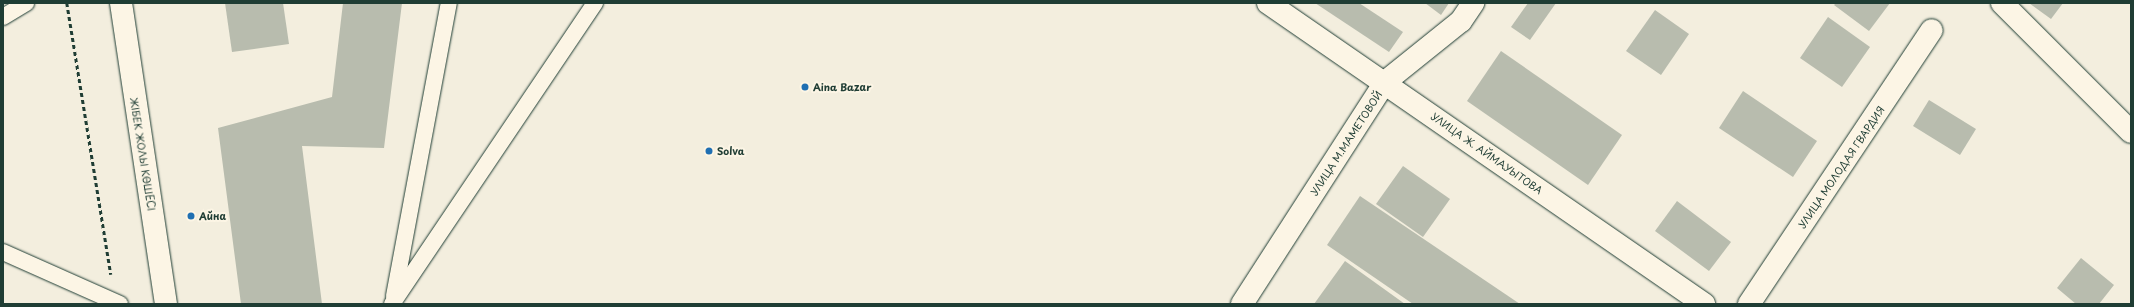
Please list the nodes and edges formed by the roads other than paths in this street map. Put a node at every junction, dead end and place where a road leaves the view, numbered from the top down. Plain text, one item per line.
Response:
1 (26, 3) edge
2 (121, 3) edge
3 (449, 3) edge
4 (595, 3) edge
5 (1268, 3) edge
6 (1473, 3) edge
7 (2002, 3) edge
8 (3, 17) edge
9 (1932, 30) dead end
10 (1385, 82) junction
11 (2131, 132) edge
12 (3, 252) edge
13 (118, 303) edge
14 (393, 303) edge
15 (166, 304) edge
16 (1242, 304) edge
17 (1704, 304) edge
18 (1749, 304) edge

1 - 8 lane
2 - 15 street, ЖІБЕК ЖОЛЫ КӨШЕСІ
3 - 14 lane
4 - 14 lane
5 - 10 street, УЛИЦА Ж. АЙМАУЫТОВА
6 - 10 street, УЛИЦА М.МАМЕТОВОЙ
7 - 11 street
9 - 18 street, УЛИЦА МОЛОДАЯ ГВАРДИЯ
10 - 16 street, УЛИЦА М.МАМЕТОВОЙ
10 - 17 street, УЛИЦА Ж. АЙМАУЫТОВА
12 - 13 lane

